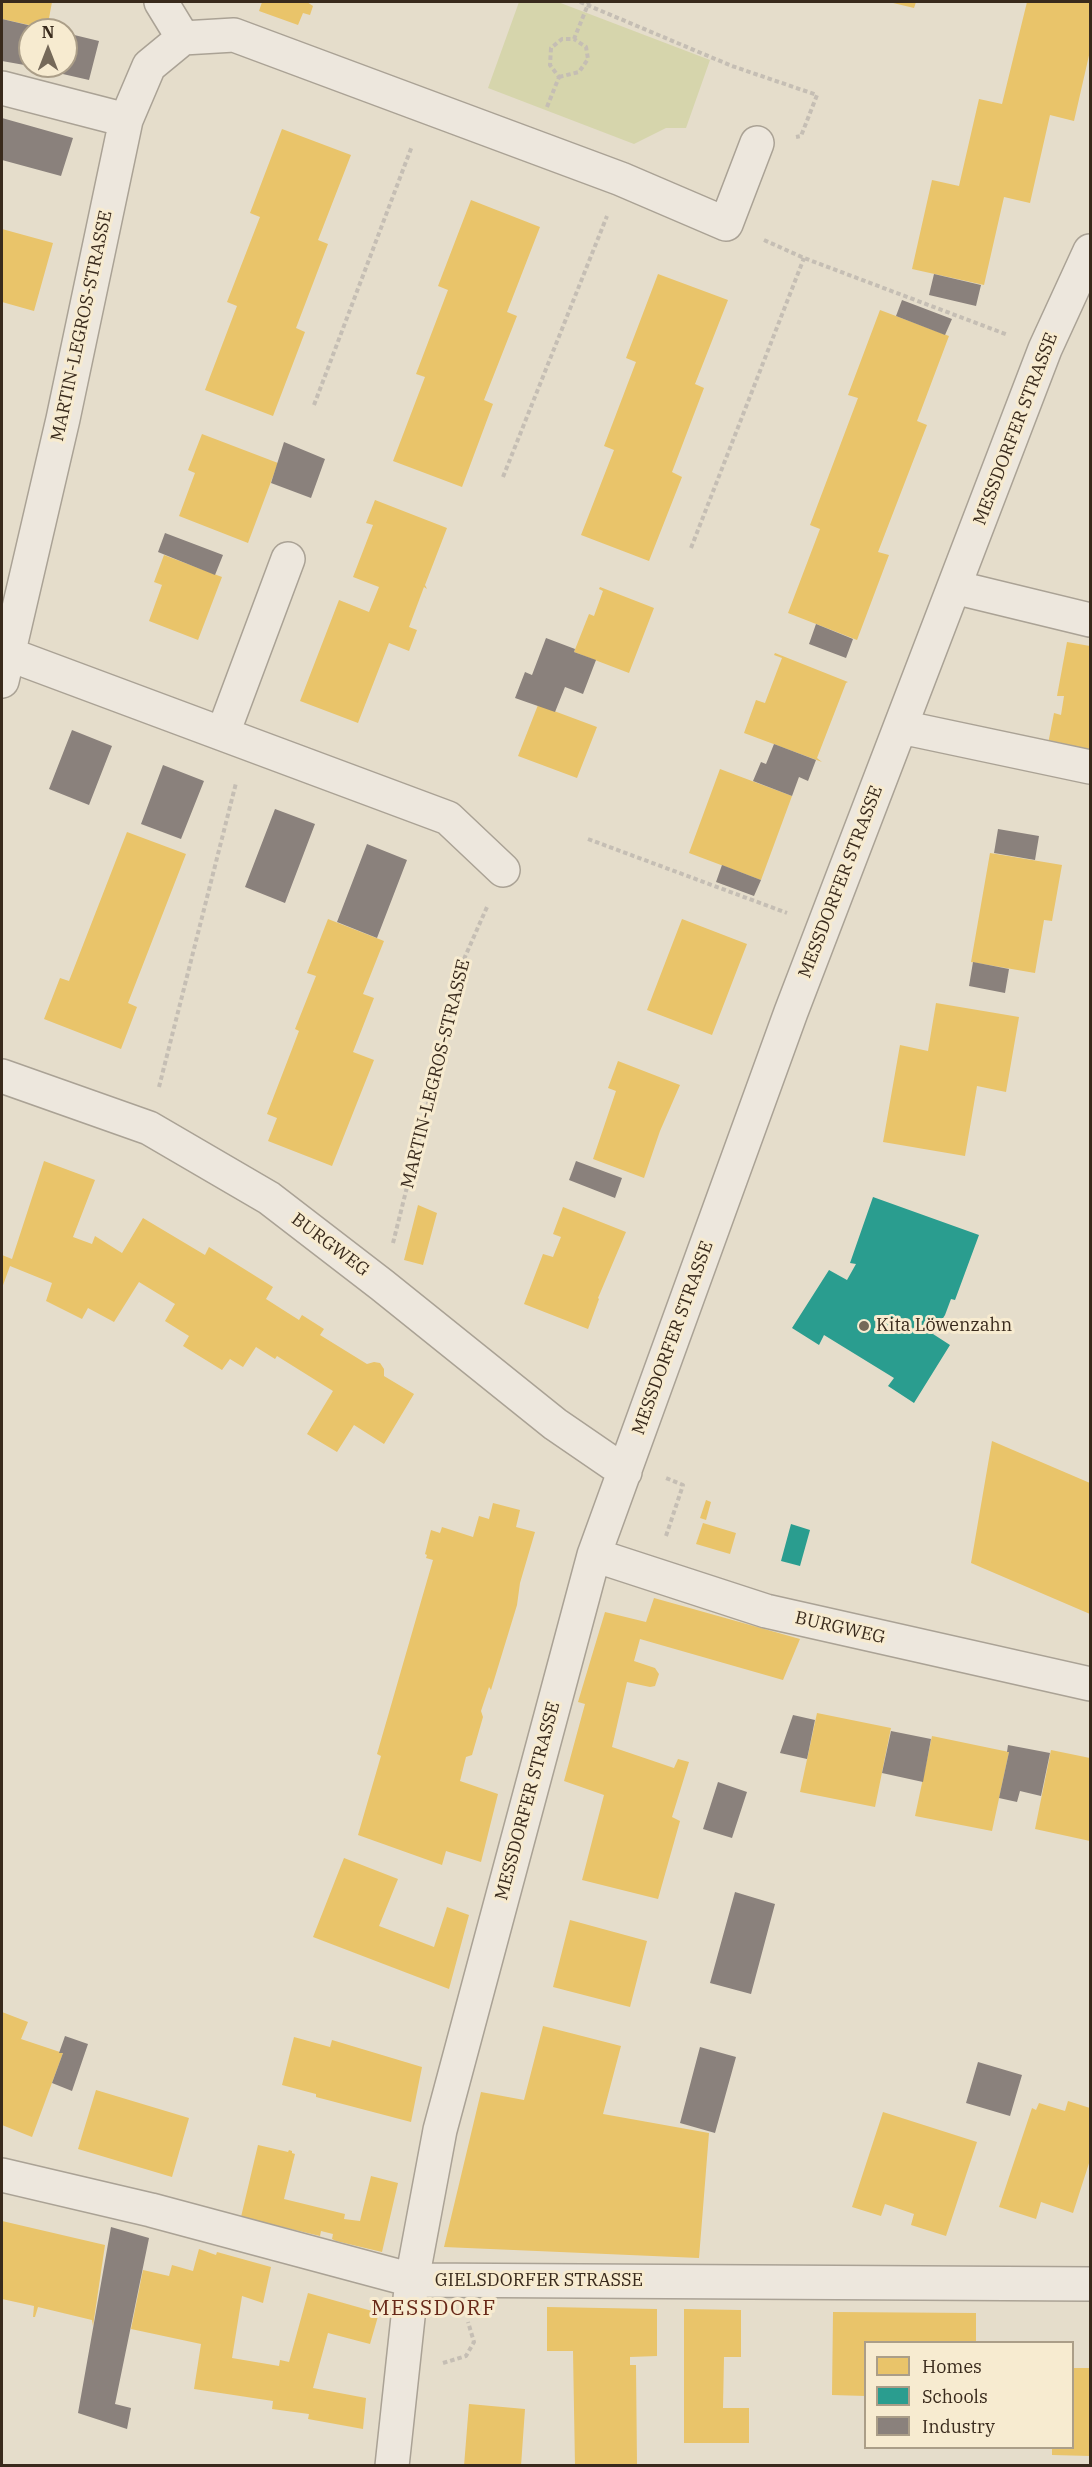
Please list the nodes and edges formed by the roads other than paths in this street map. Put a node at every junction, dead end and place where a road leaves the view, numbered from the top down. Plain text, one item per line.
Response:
1 (161, 2) edge
2 (183, 38) junction
3 (2, 88) edge
4 (126, 120) junction
5 (757, 143) road end
6 (1090, 250) edge
7 (288, 559) dead end
8 (954, 587) junction
9 (1090, 620) edge
10 (6, 649) edge
11 (901, 727) junction
12 (235, 737) junction
13 (1090, 767) edge
14 (503, 870) road end
15 (2, 1076) edge
16 (625, 1472) junction
17 (594, 1555) junction
18 (1090, 1684) edge
19 (2, 2175) edge
20 (412, 2280) junction
21 (1090, 2284) edge
22 (392, 2466) edge

1 - 2 street
2 - 4 street, MARTIN-LEGROS-STRASSE
2 - 5 street
3 - 4 street
4 - 10 street, MARTIN-LEGROS-STRASSE
6 - 8 street, MESSDORFER STRASSE
7 - 12 street
8 - 9 street
8 - 11 street, MESSDORFER STRASSE
10 - 12 street, MARTIN-LEGROS-STRASSE
11 - 13 street
11 - 16 street, MESSDORFER STRASSE
12 - 14 street, MARTIN-LEGROS-STRASSE
15 - 16 street, BURGWEG
16 - 17 street, MESSDORFER STRASSE
17 - 18 street, BURGWEG
17 - 20 street, MESSDORFER STRASSE
19 - 20 street, GIELSDORFER STRASSE
20 - 21 street, GIELSDORFER STRASSE
20 - 22 street, MESSDORFER STRASSE

